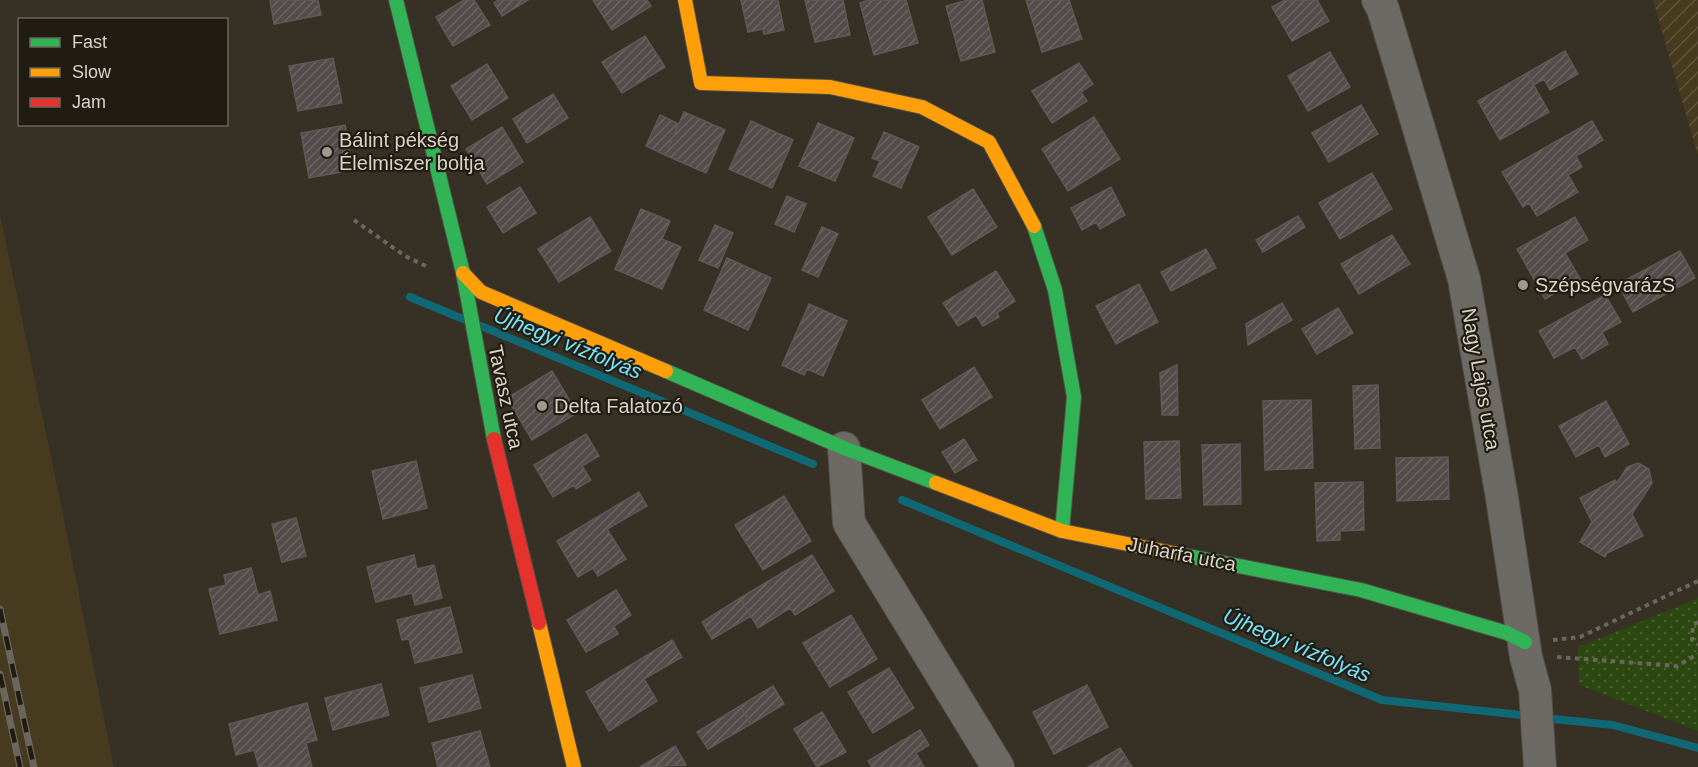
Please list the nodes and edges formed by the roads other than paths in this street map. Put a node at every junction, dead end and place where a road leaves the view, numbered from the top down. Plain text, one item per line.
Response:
1 (396, 0) edge
2 (685, 0) edge
3 (1378, 0) edge
4 (465, 279) junction
5 (844, 448) junction
6 (1062, 531) junction
7 (1526, 649) junction
8 (1540, 756) edge
9 (574, 767) edge
10 (998, 767) edge

1 - 4 street, Tavasz utca
2 - 6 street
3 - 7 street, Nagy Lajos utca
4 - 5 street, Juharfa utca
4 - 9 street, Tavasz utca
5 - 6 street, Juharfa utca
5 - 10 street
6 - 7 street, Juharfa utca
7 - 8 street, Nagy Lajos utca

